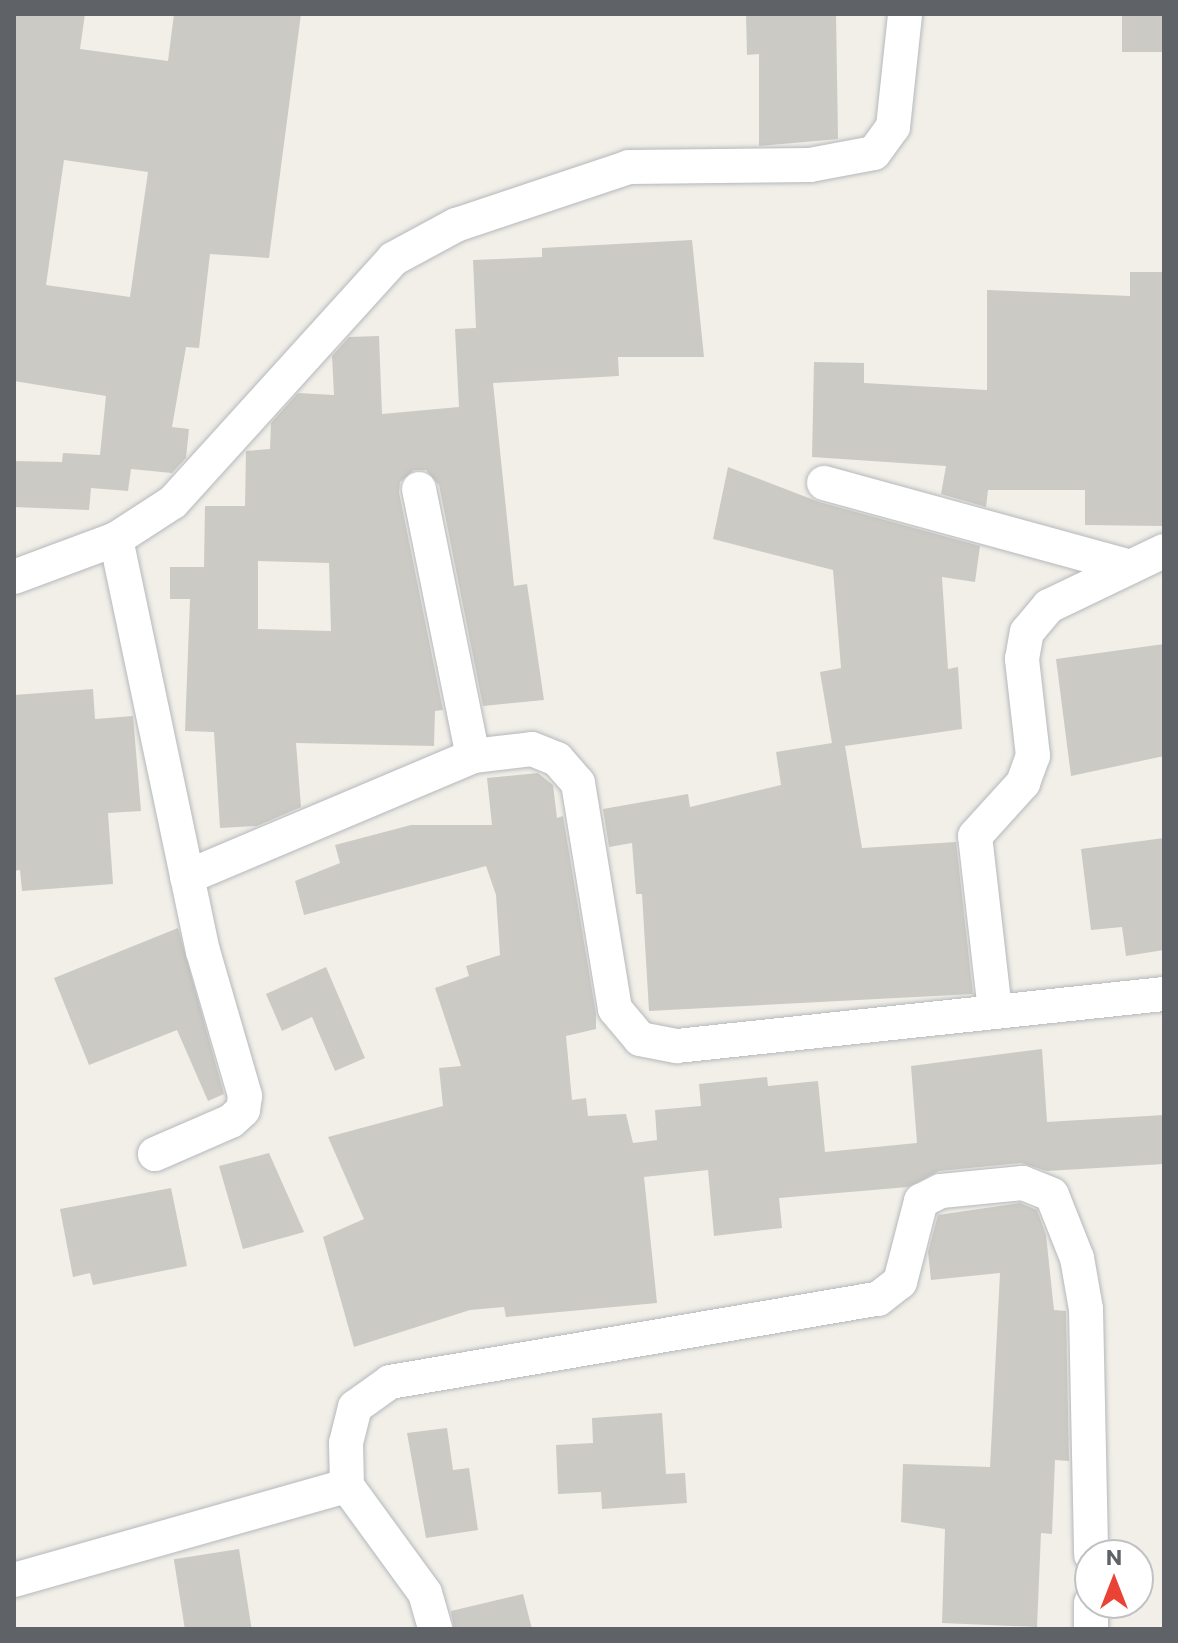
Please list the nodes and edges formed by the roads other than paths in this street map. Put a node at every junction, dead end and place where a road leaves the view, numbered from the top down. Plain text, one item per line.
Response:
1 (905, 14) edge
2 (824, 483) dead end
3 (419, 489) dead end
4 (116, 539) junction
5 (1164, 551) edge
6 (1127, 566) junction
7 (14, 577) edge
8 (473, 756) junction
9 (187, 877) junction
10 (1164, 994) edge
11 (995, 1011) junction
12 (155, 1154) dead end
13 (347, 1486) junction
14 (1091, 1539) edge
15 (14, 1580) edge
16 (435, 1629) edge

1 - 4 street
2 - 6 street
3 - 8 street
4 - 7 street
4 - 9 street
5 - 6 street
6 - 11 street
8 - 9 street
8 - 11 street
9 - 12 street
10 - 11 street
13 - 14 street
13 - 15 street
13 - 16 street

